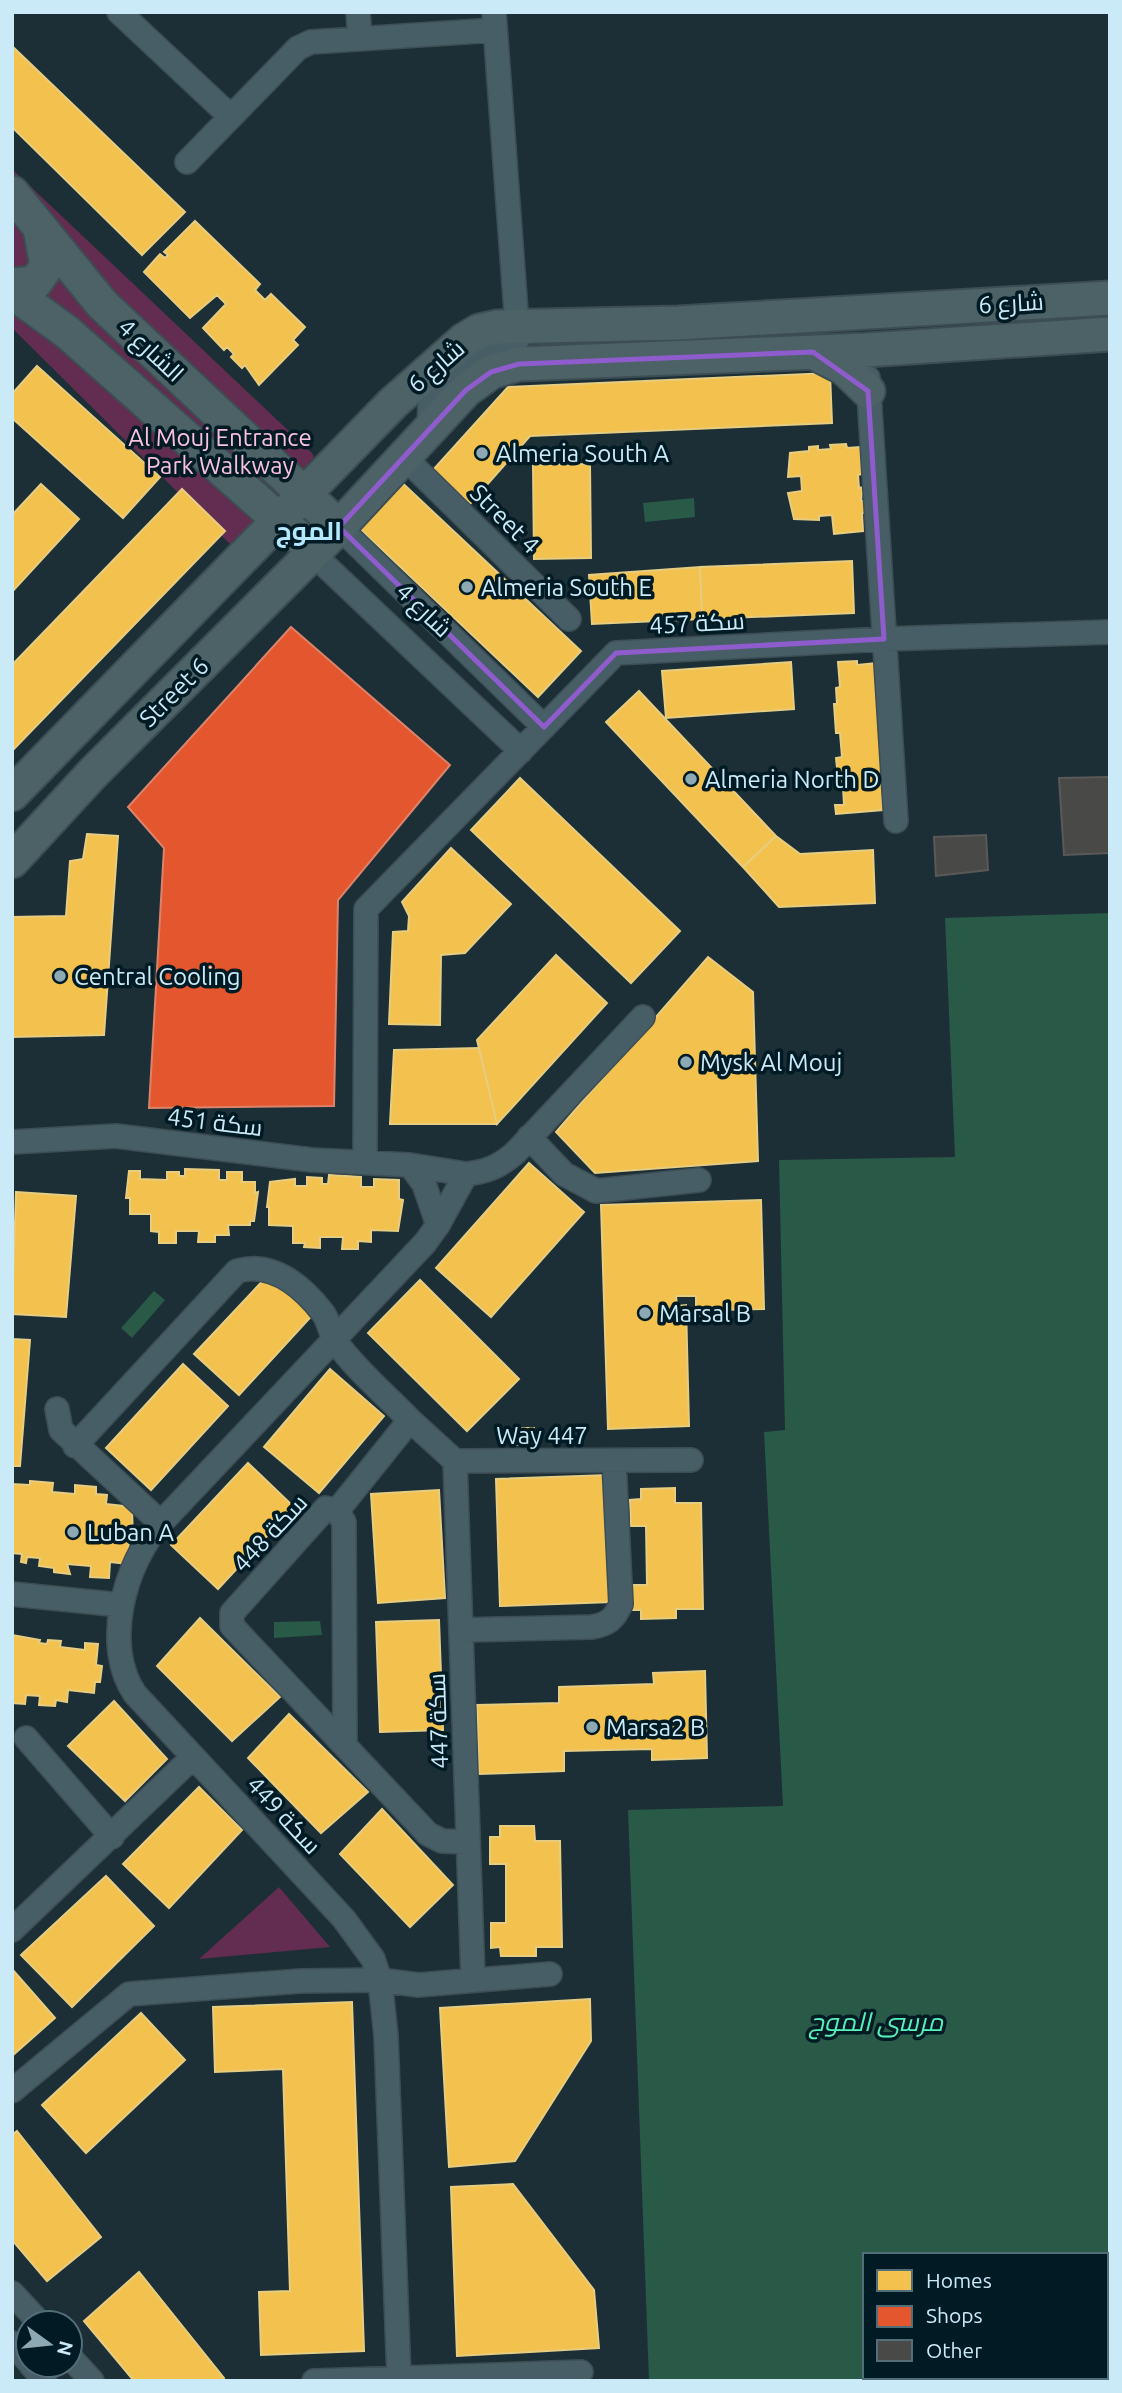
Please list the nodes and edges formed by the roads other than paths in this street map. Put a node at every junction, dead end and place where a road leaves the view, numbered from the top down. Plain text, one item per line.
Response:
1 (358, 12) edge
2 (129, 16) edge
3 (495, 21) edge
4 (360, 39) junction
5 (230, 116) junction
6 (187, 162) dead end
7 (12, 193) edge
8 (40, 228) junction
9 (12, 285) edge
10 (12, 292) edge
11 (1110, 298) edge
12 (864, 312) junction
13 (518, 327) junction
14 (1110, 334) edge
15 (866, 350) junction
16 (813, 352) junction
17 (868, 391) junction
18 (429, 429) junction
19 (340, 456) junction
20 (403, 456) junction
21 (274, 467) junction
22 (238, 482) junction
23 (303, 495) junction
24 (282, 520) junction
25 (339, 527) junction
26 (313, 554) junction
27 (240, 562) junction
28 (569, 619) dead end
29 (1110, 632) edge
30 (884, 639) junction
31 (544, 727) junction
32 (521, 751) junction
33 (12, 794) edge
34 (896, 821) dead end
35 (12, 861) edge
36 (643, 1017) dead end
37 (529, 1137) junction
38 (12, 1142) edge
39 (365, 1161) junction
40 (411, 1165) junction
41 (466, 1174) junction
42 (699, 1180) dead end
43 (438, 1225) junction
44 (335, 1341) junction
45 (58, 1409) dead end
46 (410, 1420) junction
47 (75, 1446) junction
48 (691, 1460) dead end
49 (455, 1461) junction
50 (614, 1461) junction
51 (337, 1511) junction
52 (161, 1523) junction
53 (12, 1594) edge
54 (121, 1605) junction
55 (461, 1630) junction
56 (26, 1738) dead end
57 (345, 1746) junction
58 (193, 1757) junction
59 (112, 1837) junction
60 (468, 1842) junction
61 (12, 1930) edge
62 (550, 1973) dead end
63 (473, 1978) junction
64 (380, 1980) junction
65 (12, 2091) edge
66 (12, 2293) edge
67 (27, 2309) edge
68 (581, 2372) dead end
69 (399, 2378) junction
70 (314, 2381) edge

1 - 4 street
2 - 5 street
3 - 4 street
3 - 13 street
4 - 5 street
5 - 6 street
7 - 8 street, الشارع 4
8 - 9 street
8 - 21 street, الشارع 4
10 - 22 street, الشارع 4
11 - 12 street, شارع 6
12 - 13 street, شارع 6
12 - 15 street
13 - 18 street
13 - 19 street, شارع 6
14 - 15 street, شارع 6
15 - 16 street, شارع 6
15 - 17 street
16 - 17 street
16 - 18 street, شارع 6
17 - 30 street
18 - 20 street, شارع 6
19 - 21 street
19 - 23 street, شارع 6
20 - 25 street, شارع 6
20 - 28 street, Street 4
21 - 23 street, الشارع 4
22 - 24 street, الشارع 4
22 - 27 street
23 - 24 street, شارع 6
23 - 25 street, شارع 4
24 - 26 street, شارع 4
24 - 27 street, شارع 6
25 - 26 street, Street 6
25 - 31 street, شارع 4
26 - 32 street, شارع 4
26 - 35 street, Street 6
27 - 33 street, شارع 6
29 - 30 street, سكة 457
30 - 31 street, سكة 457
30 - 34 street
31 - 32 street, سكة 457
32 - 39 street, سكة 457
36 - 37 street
37 - 41 street
37 - 42 street
38 - 39 street, سكة 451
39 - 40 street, سكة 451
40 - 41 street, سكة 451
40 - 43 street
41 - 43 street, سكة 449
43 - 44 street, سكة 449
44 - 46 street
44 - 47 street
44 - 52 street, سكة 449
45 - 47 street
46 - 49 street
46 - 51 street
47 - 52 street
48 - 50 street, Way 447
49 - 50 street, Way 447
49 - 55 street, سكة 447
50 - 55 street
51 - 57 street, سكة 448
51 - 57 street, سكة 448
52 - 54 street, سكة 449
53 - 54 street
54 - 58 street, سكة 449
55 - 60 street, سكة 447
56 - 59 street
57 - 60 street, سكة 448
58 - 59 street
58 - 64 street, سكة 449
59 - 61 street
60 - 63 street, سكة 447
62 - 63 street
63 - 64 street
64 - 65 street
64 - 69 street, سكة 449
66 - 67 street
68 - 69 street
69 - 70 street

